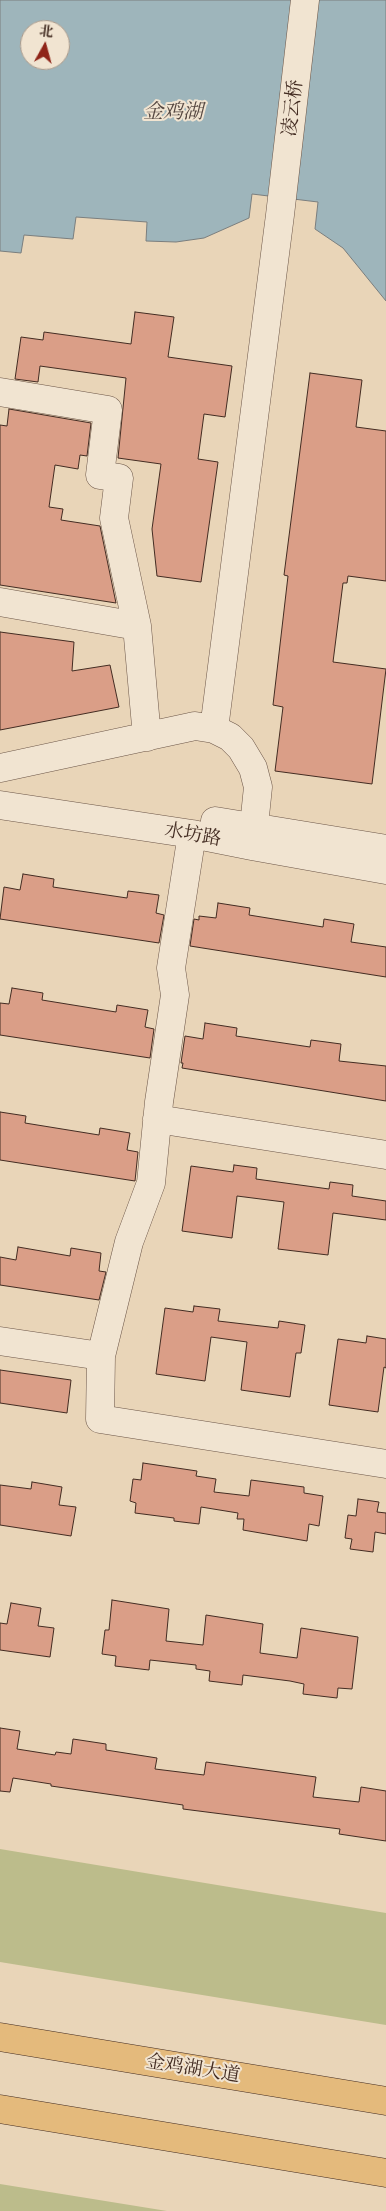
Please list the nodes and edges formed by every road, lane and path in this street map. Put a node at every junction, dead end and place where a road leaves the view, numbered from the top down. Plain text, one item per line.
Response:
1 (305, 0) edge
2 (0, 392) edge
3 (0, 602) edge
4 (137, 626) junction
5 (214, 729) junction
6 (147, 737) junction
7 (0, 768) edge
8 (0, 789) edge
9 (0, 805) edge
10 (192, 834) junction
11 (253, 837) junction
12 (386, 849) edge
13 (386, 870) edge
14 (157, 1118) junction
15 (386, 1156) edge
16 (0, 1341) edge
17 (101, 1356) junction
18 (386, 1464) edge
19 (0, 2037) edge
20 (386, 2101) edge
21 (0, 2109) edge
22 (386, 2173) edge

1 - 5 street, 凌云桥
2 - 4 street
3 - 4 street
4 - 6 street
5 - 6 street
5 - 11 street
6 - 7 street
8 - 11 street, 水坊路
9 - 10 street, 水坊路
10 - 11 street, 水坊路
10 - 14 street
11 - 12 street, 水坊路
11 - 13 street, 水坊路
14 - 15 street
14 - 17 street
16 - 17 street
17 - 18 street
19 - 20 main road, 金鸡湖大道
21 - 22 main road

